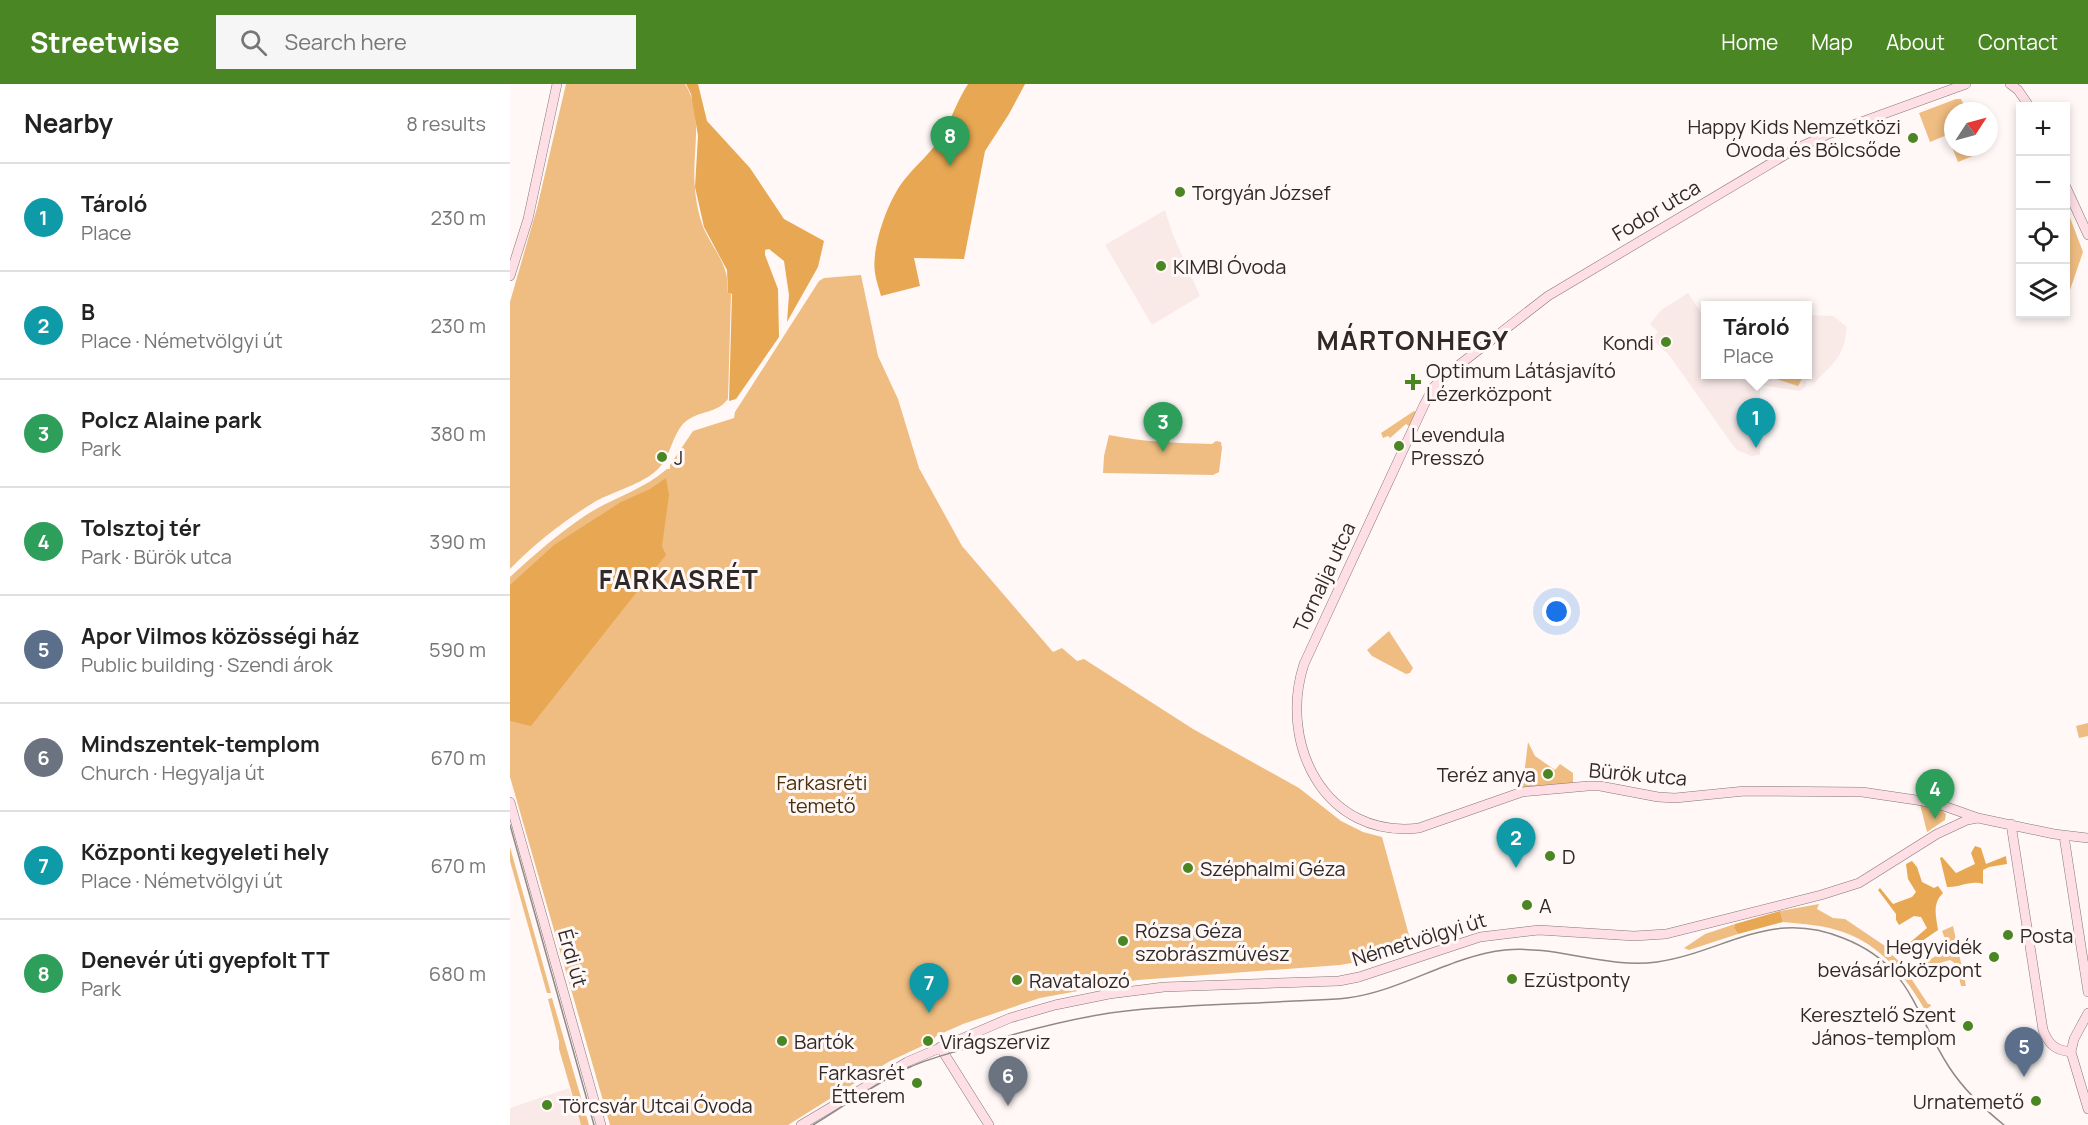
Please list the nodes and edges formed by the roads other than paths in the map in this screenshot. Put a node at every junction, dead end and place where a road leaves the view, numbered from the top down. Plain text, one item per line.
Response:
1 (557, 84) edge
2 (1966, 84) edge
3 (2010, 84) edge
4 (2026, 102) edge
5 (2070, 196) edge
6 (2088, 235) edge
7 (510, 276) edge
8 (1427, 399) joint
9 (1315, 778) joint
10 (510, 802) edge
11 (1941, 805) junction
12 (1978, 818) junction
13 (1955, 824) junction
14 (2011, 824) junction
15 (2064, 836) junction
16 (2088, 838) edge
17 (2088, 992) edge
18 (2088, 1013) edge
19 (940, 1047) junction
20 (2071, 1052) junction
21 (2088, 1109) edge
22 (601, 1125) edge
23 (801, 1125) edge
24 (989, 1125) edge

1 - 7 street
2 - 8 street, Fodor utca
3 - 4 street
5 - 6 street
8 - 9 street, Tornalja utca
9 - 11 street, Bürök utca
10 - 22 street, Érdi út
11 - 12 street, Bürök utca
11 - 13 street
12 - 13 street, Németvölgyi út
12 - 14 street, Németvölgyi út
13 - 19 street, Németvölgyi út
14 - 15 street, Németvölgyi út
14 - 20 street
15 - 16 street, Németvölgyi út
15 - 17 street
18 - 20 street
19 - 23 street, Németvölgyi út
19 - 24 street
20 - 21 street

